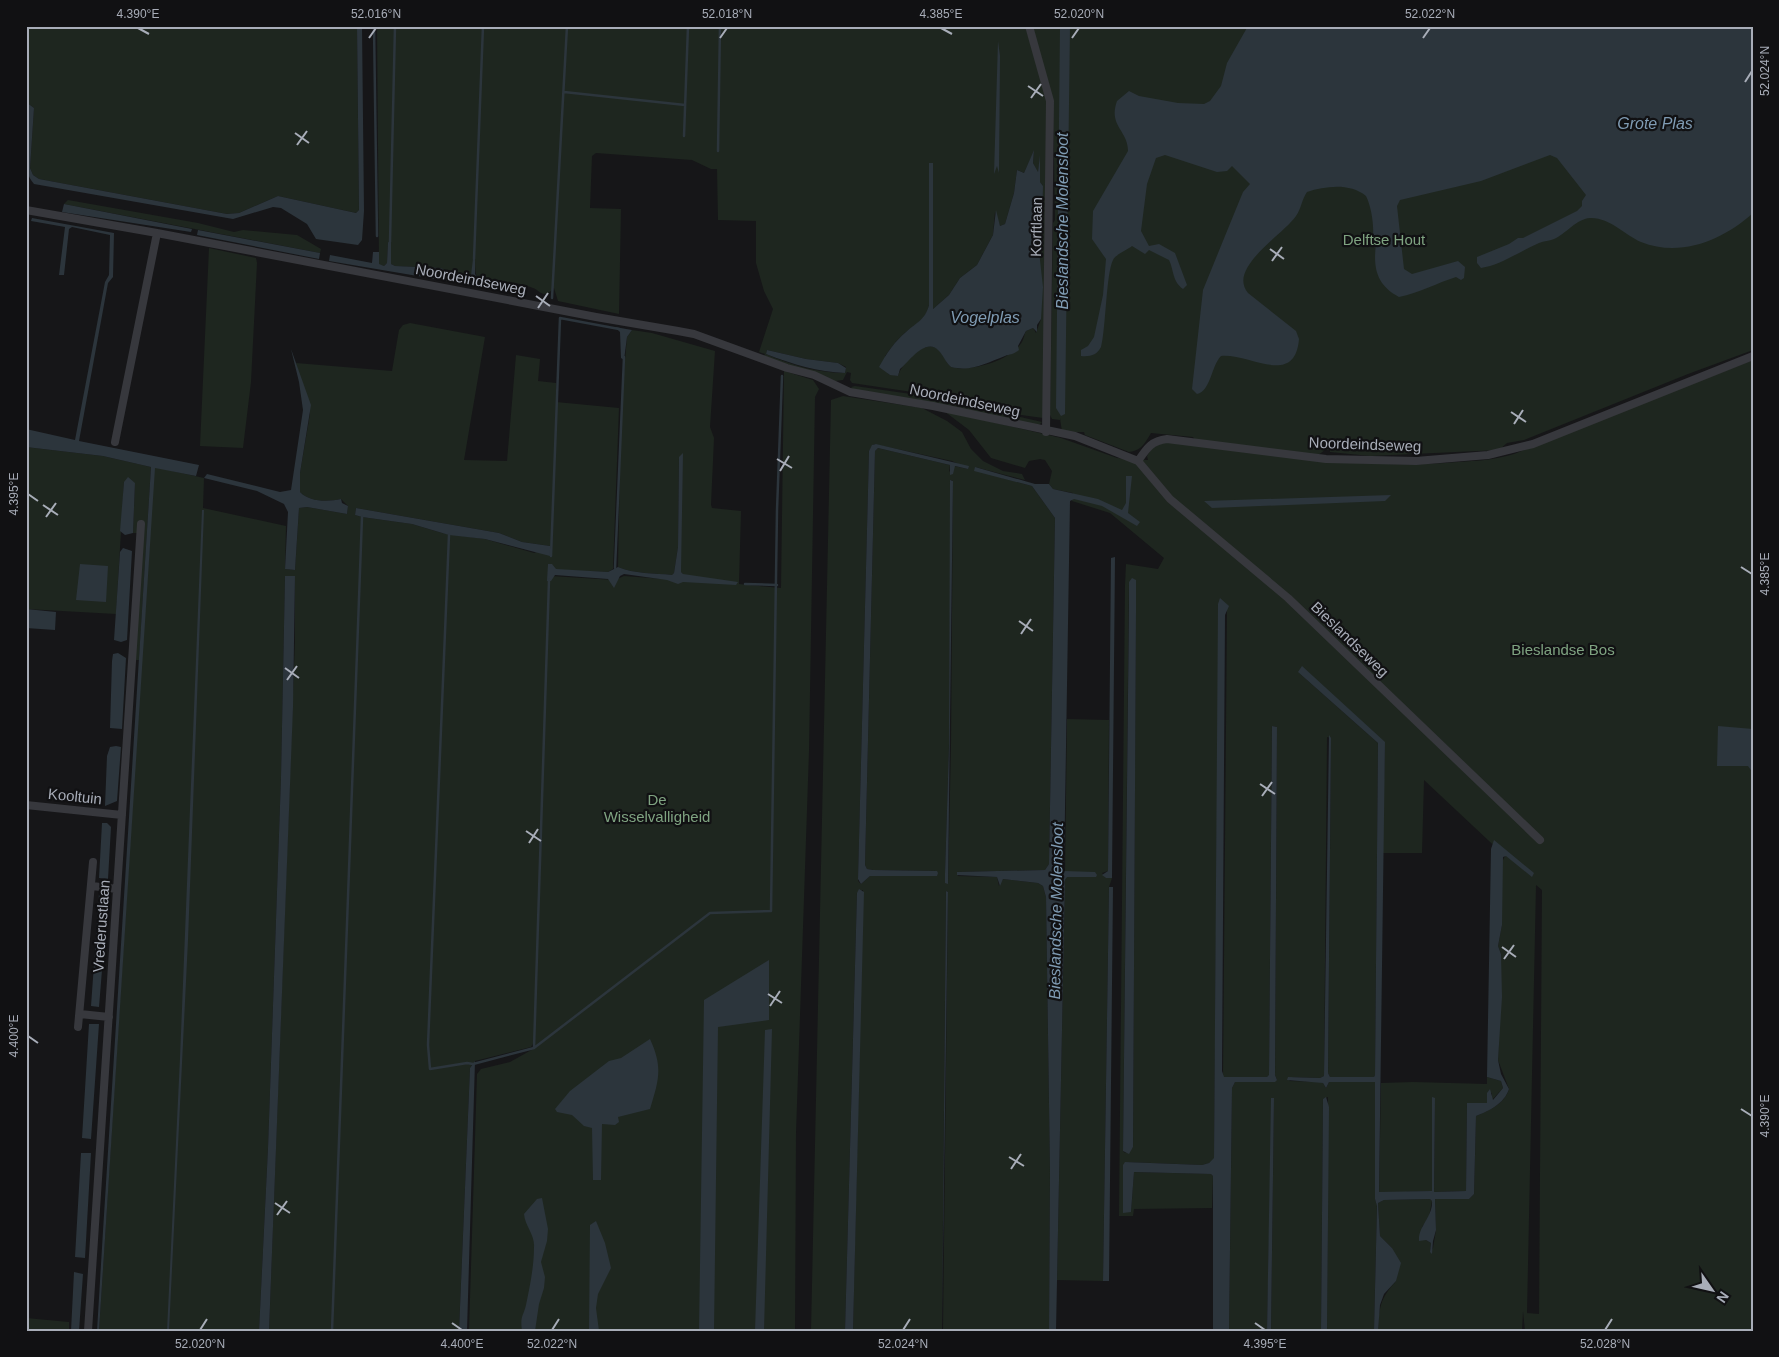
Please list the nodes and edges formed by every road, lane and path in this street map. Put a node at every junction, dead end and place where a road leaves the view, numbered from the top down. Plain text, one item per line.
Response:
1 (1029, 26) edge
2 (26, 210) edge
3 (157, 233) junction
4 (1753, 356) edge
5 (1046, 432) junction
6 (116, 442) dead end
7 (1138, 460) junction
8 (141, 524) dead end
9 (26, 805) edge
10 (122, 815) junction
11 (1540, 840) dead end
12 (93, 862) dead end
13 (92, 886) junction
14 (117, 889) junction
15 (80, 1014) junction
16 (109, 1017) junction
17 (78, 1027) dead end
18 (88, 1331) edge

1 - 5 street, Korftlaan
2 - 3 street, Noordeindseweg
3 - 5 street, Noordeindseweg
3 - 6 street
4 - 7 street, Noordeindseweg
5 - 7 street, Noordeindseweg
7 - 11 street, Bieslandseweg
8 - 10 street, Vrederustlaan
9 - 10 street, Kooltuin
10 - 14 street, Vrederustlaan
12 - 13 street
13 - 14 street
13 - 15 street
14 - 16 street, Vrederustlaan
15 - 16 street
15 - 17 street
16 - 18 street, Vrederustlaan

